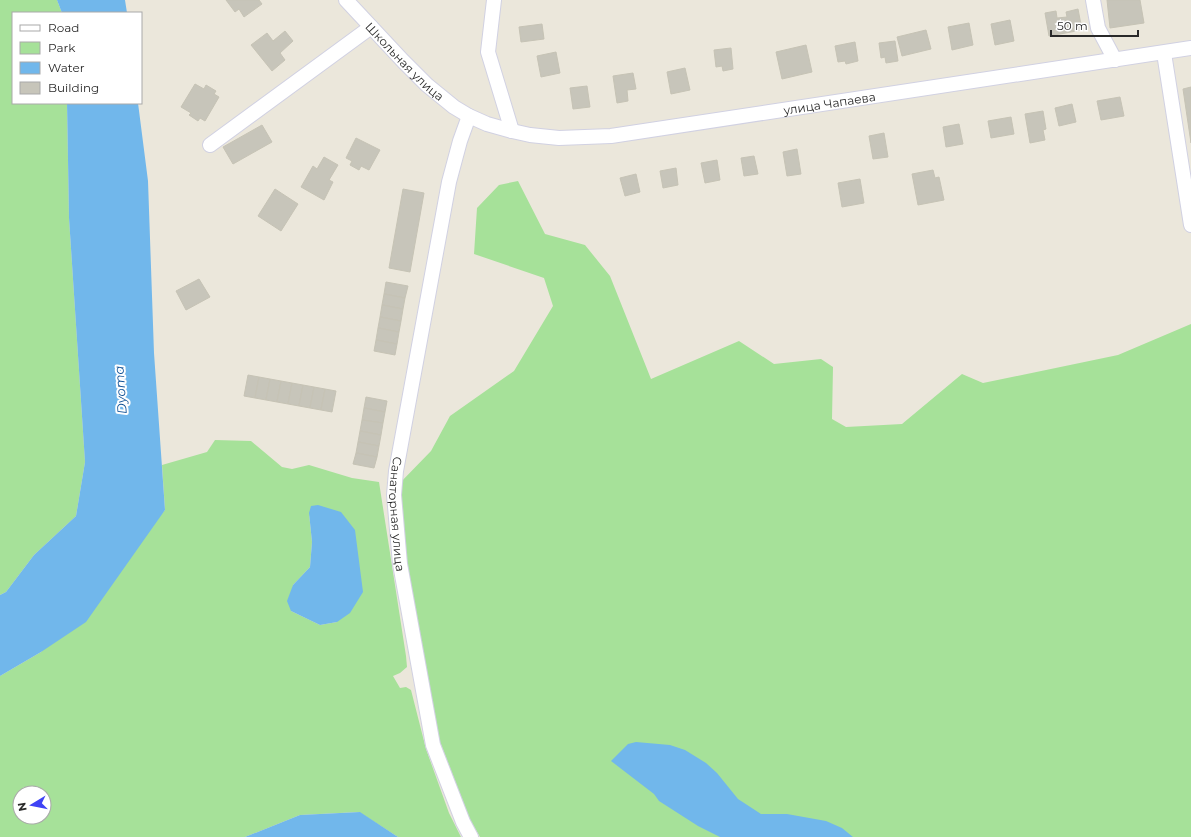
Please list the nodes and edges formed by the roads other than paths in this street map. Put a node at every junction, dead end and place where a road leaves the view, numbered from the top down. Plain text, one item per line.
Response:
1 (346, 0) edge
2 (494, 0) edge
3 (1093, 0) edge
4 (371, 27) junction
5 (1191, 48) edge
6 (1164, 53) junction
7 (1115, 60) junction
8 (469, 116) junction
9 (512, 131) junction
10 (210, 145) dead end
11 (1187, 172) edge
12 (1191, 225) edge
13 (471, 837) edge

1 - 4 street, Школьная улица
2 - 9 street
3 - 7 street
4 - 8 street, Школьная улица
4 - 10 street
5 - 6 street, улица Чапаева
6 - 7 street, улица Чапаева
6 - 11 street
7 - 9 street, улица Чапаева
8 - 9 street, улица Чапаева
8 - 13 street, Санаторная улица
11 - 12 street

